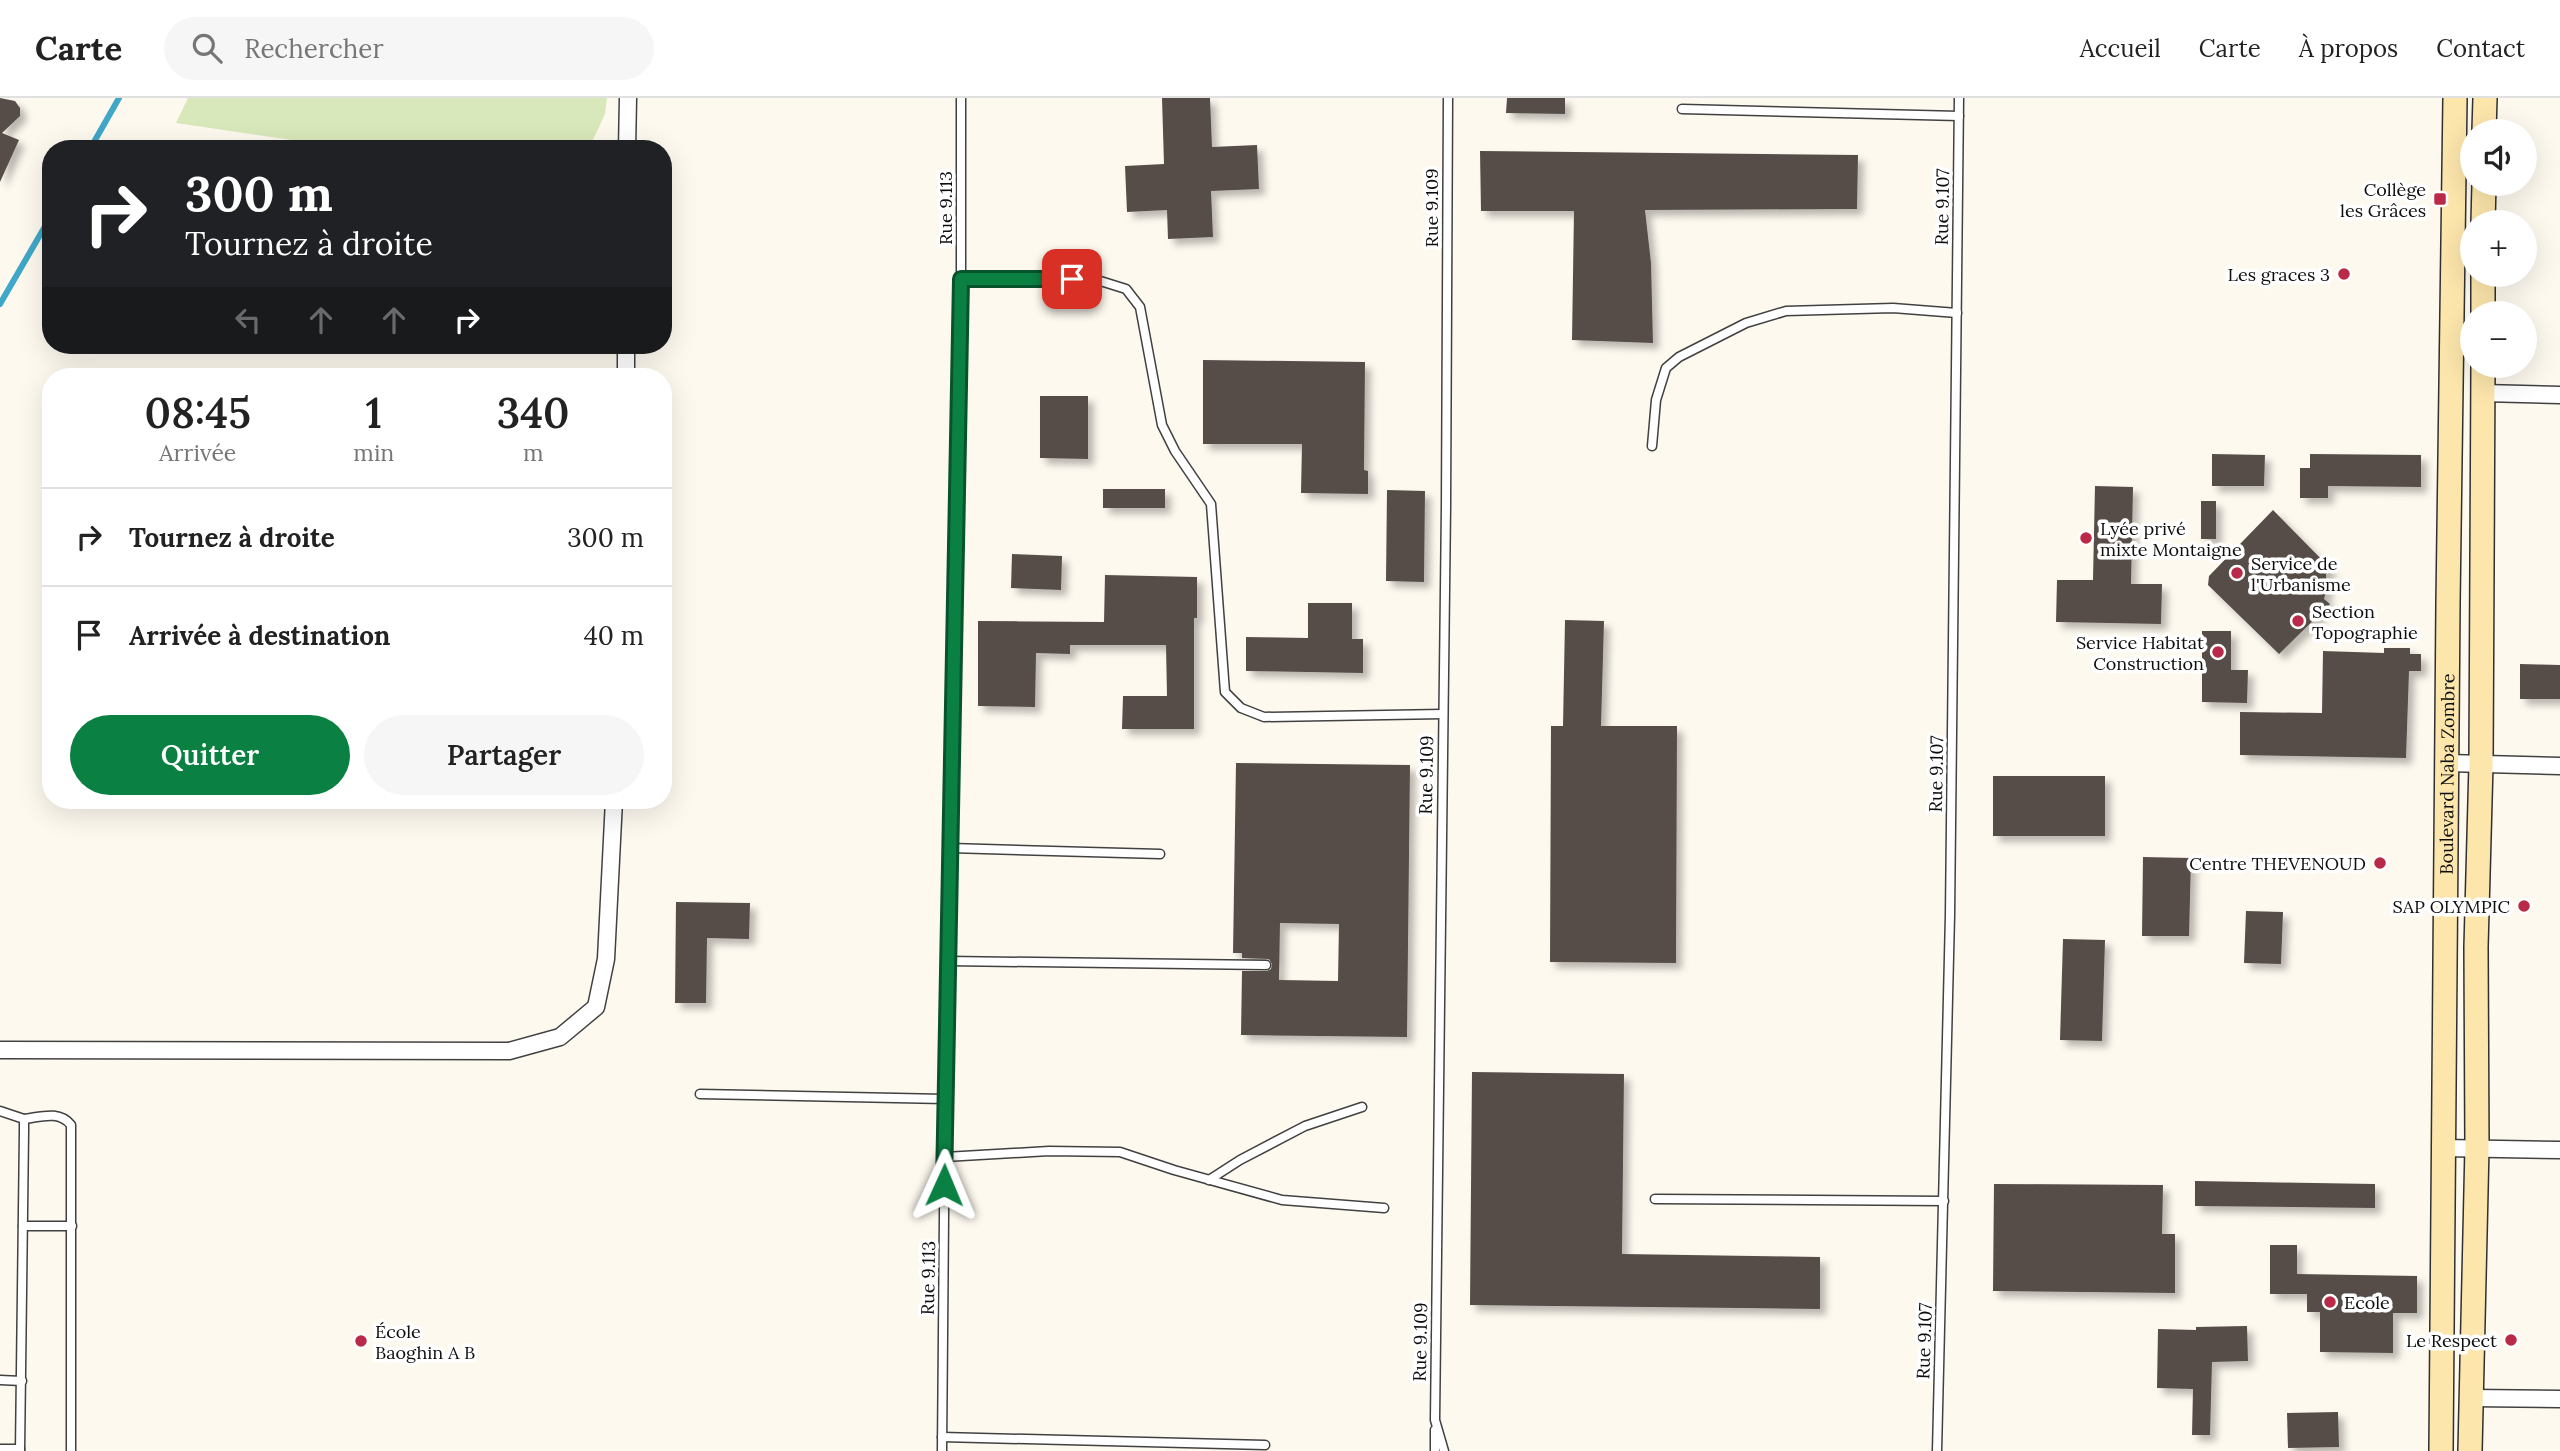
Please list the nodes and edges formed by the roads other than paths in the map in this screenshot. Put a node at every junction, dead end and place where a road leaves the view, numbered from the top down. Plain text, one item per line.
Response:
1 (628, 98) edge
2 (961, 98) edge
3 (1448, 98) edge
4 (1959, 98) edge
5 (2455, 98) edge
6 (2485, 98) edge
7 (1682, 109) dead end
8 (1959, 116) junction
9 (2484, 119) edge
10 (627, 140) edge
11 (961, 279) junction
12 (1957, 313) junction
13 (2483, 378) edge
14 (2483, 393) junction
15 (2560, 395) edge
16 (1652, 446) dead end
17 (1443, 714) junction
18 (2448, 763) junction
19 (2481, 764) junction
20 (2560, 766) edge
21 (614, 809) edge
22 (950, 848) junction
23 (1160, 854) dead end
24 (948, 961) junction
25 (1266, 965) dead end
26 (0, 1050) edge
27 (700, 1094) dead end
28 (945, 1099) junction
29 (1362, 1107) dead end
30 (0, 1111) edge
31 (24, 1119) junction
32 (2477, 1147) junction
33 (2443, 1148) junction
34 (2560, 1150) edge
35 (945, 1157) junction
36 (1209, 1180) junction
37 (1655, 1199) dead end
38 (1944, 1201) junction
39 (1384, 1208) dead end
40 (23, 1226) junction
41 (72, 1226) junction
42 (0, 1380) edge
43 (22, 1381) junction
44 (2471, 1398) junction
45 (2560, 1399) edge
46 (1435, 1420) junction
47 (942, 1437) junction
48 (1265, 1445) dead end
49 (0, 1449) edge
50 (20, 1450) edge
51 (71, 1451) edge
52 (942, 1451) edge
53 (1435, 1451) edge
54 (1444, 1451) edge
55 (1937, 1451) edge
56 (2441, 1451) edge
57 (2470, 1451) edge

1 - 10 street
2 - 11 lane, Rue 9.113
3 - 17 lane, Rue 9.109
4 - 8 lane, Rue 9.107
5 - 18 main road, Boulevard Naba Zombre
6 - 9 main road
7 - 8 lane
8 - 12 lane, Rue 9.107
11 - 17 lane
11 - 22 lane, Rue 9.113
12 - 16 lane
12 - 38 lane, Rue 9.107
13 - 14 main road, Boulevard Naba Zombre
14 - 15 street
14 - 19 main road, Boulevard Naba Zombre
17 - 46 lane, Rue 9.109
18 - 19 street
18 - 33 main road, Boulevard Naba Zombre
19 - 20 street
19 - 32 main road, Boulevard Naba Zombre
21 - 26 street
22 - 23 lane
22 - 24 lane, Rue 9.113
24 - 25 lane
24 - 28 lane, Rue 9.113
27 - 28 lane
28 - 35 lane, Rue 9.113
29 - 36 lane
30 - 31 lane
31 - 40 lane
31 - 41 lane
32 - 33 street
32 - 34 street
32 - 44 main road, Boulevard Naba Zombre
33 - 56 main road, Boulevard Naba Zombre
35 - 36 lane
35 - 47 lane, Rue 9.113
36 - 39 lane
37 - 38 lane
38 - 55 lane, Rue 9.107
40 - 41 lane
40 - 43 lane
41 - 51 lane
42 - 43 lane
43 - 50 lane
44 - 45 street
44 - 57 main road, Boulevard Naba Zombre
46 - 53 lane
46 - 54 lane, Rue 9.109
47 - 48 lane
47 - 52 lane, Rue 9.113
49 - 50 lane

